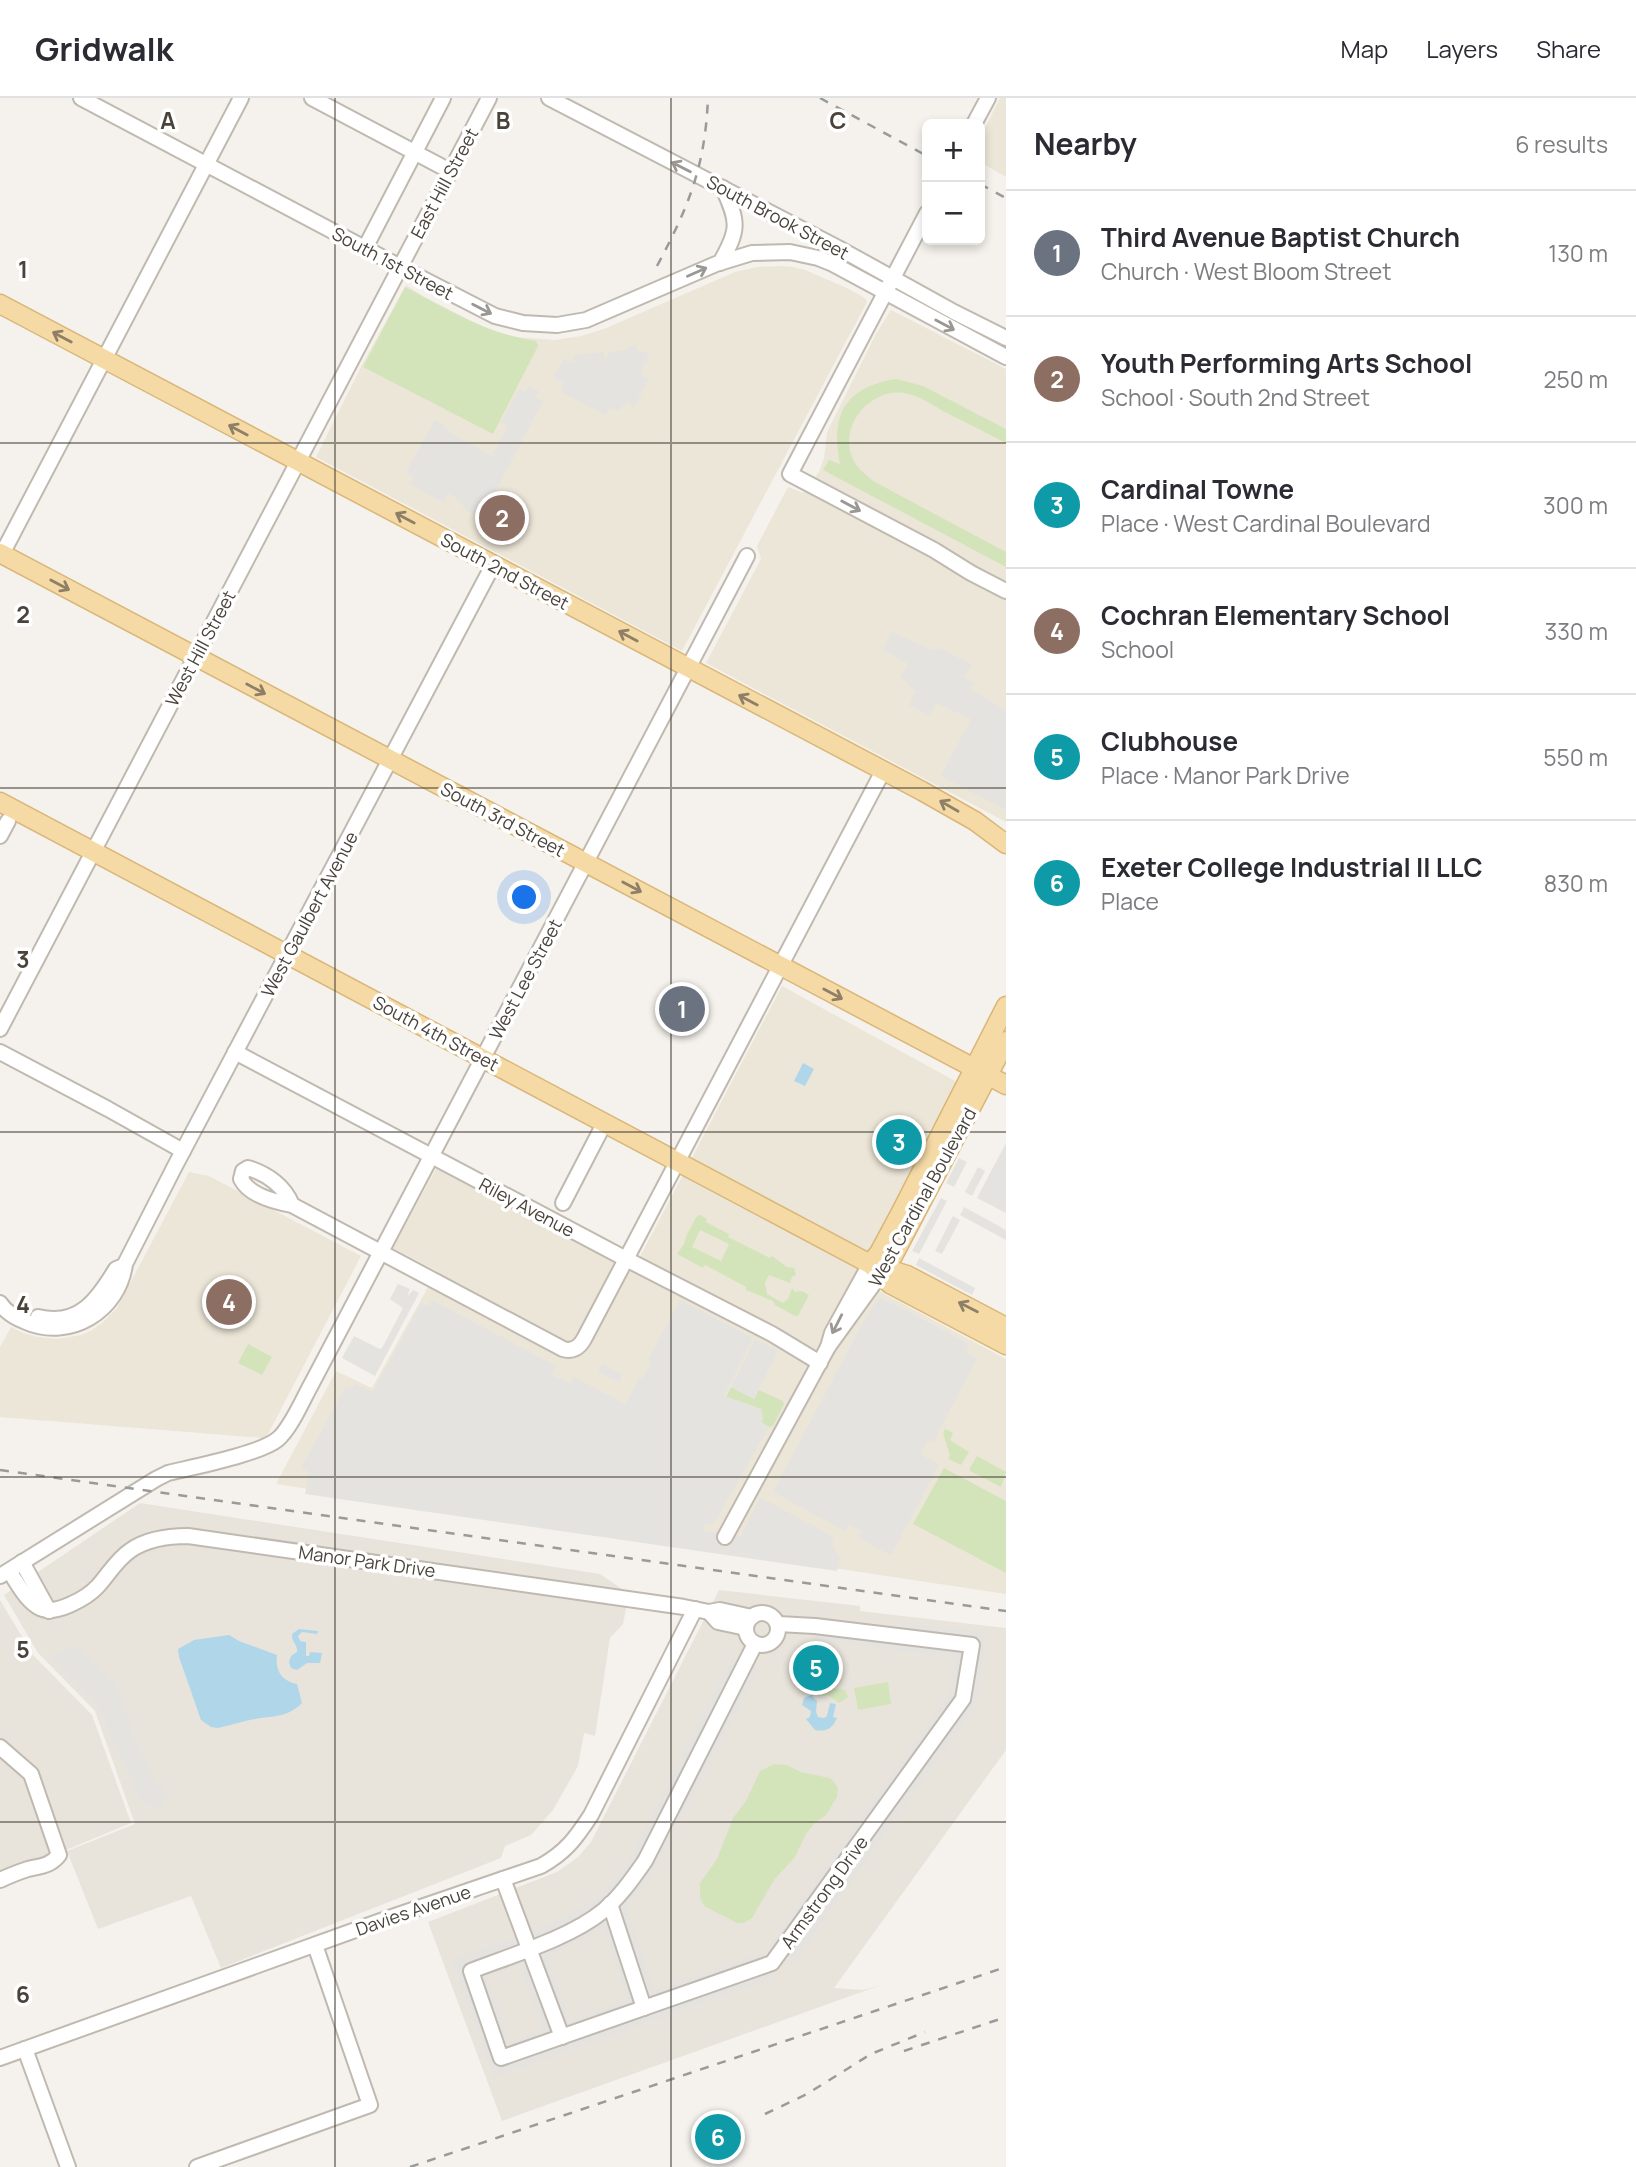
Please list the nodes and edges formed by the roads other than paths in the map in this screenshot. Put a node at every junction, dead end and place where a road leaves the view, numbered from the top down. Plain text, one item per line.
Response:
1 (81, 98) edge
2 (241, 98) edge
3 (312, 98) edge
4 (443, 98) edge
5 (489, 98) edge
6 (549, 98) edge
7 (988, 98) edge
8 (977, 119) edge
9 (414, 152) junction
10 (206, 164) junction
11 (450, 171) junction
12 (723, 188) junction
13 (922, 223) edge
14 (365, 248) junction
15 (720, 263) junction
16 (400, 267) junction
17 (893, 278) junction
18 (885, 293) junction
19 (0, 304) edge
20 (1006, 338) edge
21 (1006, 357) edge
22 (104, 359) junction
23 (298, 461) junction
24 (1, 553) edge
25 (747, 556) dead end
26 (493, 565) junction
27 (1006, 591) edge
28 (195, 657) junction
29 (688, 668) junction
30 (391, 760) junction
31 (883, 771) junction
32 (0, 802) edge
33 (8, 821) dead end
34 (0, 836) edge
35 (1006, 844) edge
36 (93, 852) junction
37 (586, 863) junction
38 (288, 954) junction
39 (781, 966) junction
40 (1006, 1006) edge
41 (0, 1029) edge
42 (1006, 1041) edge
43 (0, 1052) edge
44 (235, 1052) junction
45 (483, 1058) junction
46 (981, 1072) junction
47 (1006, 1085) edge
48 (605, 1122) junction
49 (183, 1152) junction
50 (432, 1156) junction
51 (678, 1161) junction
52 (563, 1203) dead end
53 (292, 1205) dead end
54 (380, 1253) junction
55 (626, 1259) junction
56 (879, 1269) junction
57 (0, 1302) edge
58 (1006, 1327) edge
59 (1006, 1345) edge
60 (820, 1363) junction
61 (725, 1537) dead end
62 (22, 1562) junction
63 (4, 1573) edge
64 (702, 1610) junction
65 (49, 1611) junction
66 (749, 1623) junction
67 (778, 1624) junction
68 (755, 1644) junction
69 (972, 1645) joint
70 (0, 1746) edge
71 (503, 1879) junction
72 (0, 1880) edge
73 (610, 1904) junction
74 (314, 1945) junction
75 (529, 1948) junction
76 (645, 2008) junction
77 (562, 2037) junction
78 (25, 2049) junction
79 (0, 2058) edge
80 (68, 2167) edge
81 (197, 2167) edge

1 - 10 street, South 1st Street
2 - 10 street
3 - 9 street
4 - 9 street
5 - 11 street, East Hill Street
12 -> 6 street, South Brook Street
7 - 8 street
9 - 11 street
9 - 14 street
10 - 14 street, South 1st Street
10 - 22 street
11 - 16 street, East Hill Street
12 - 15 street
12 - 17 street, South Brook Street
13 - 17 street
14 - 16 street, South 1st Street
16 -> 15 street, South 1st Street
15 - 18 street, South 1st Street
16 - 23 street, West Hill Street
17 - 18 street
17 - 20 street, South Brook Street
18 -> 21 street
18 -> 27 street
22 -> 19 main road, South 2nd Street
23 -> 22 main road, South 2nd Street
22 - 24 street
26 -> 23 main road, South 2nd Street
23 - 28 street, West Hill Street
24 -> 28 main road, South 3rd Street
25 - 29 street, West Lee Street
29 -> 26 main road, South 2nd Street
26 - 30 street, West Gaulbert Avenue
28 -> 30 main road, South 3rd Street
28 - 36 street, West Hill Street
31 -> 29 main road, South 2nd Street
29 - 37 street, West Lee Street
30 - 37 main road, South 3rd Street
30 - 38 street, West Gaulbert Avenue
35 -> 31 main road, South 2nd Street
31 - 39 street
32 - 36 main road, South 4th Street
33 - 34 street
36 - 38 main road, South 4th Street
36 - 41 street, West Hill Street
37 -> 39 main road, South 3rd Street
37 - 45 street, West Lee Street
38 - 44 street, West Gaulbert Avenue
38 - 45 main road, South 4th Street
39 -> 46 main road, South 3rd Street
39 - 51 street
40 - 46 main road, West Cardinal Boulevard
42 - 46 main road, West Cardinal Boulevard
43 - 49 street
44 - 49 street, West Gaulbert Avenue
44 - 50 street, Riley Avenue
45 - 48 main road, South 4th Street
45 - 50 street, West Lee Street
46 - 47 main road, South 3rd Street
46 - 56 main road, West Cardinal Boulevard
48 - 51 main road, South 4th Street
48 - 52 street
49 - 57 street, West Gaulbert Avenue
50 - 54 street, West Lee Street
50 - 55 street, Riley Avenue
51 - 55 street
51 - 56 main road, South 4th Street
53 - 54 street
54 - 55 street
54 - 62 street, West Lee Street
55 - 60 street, Riley Avenue
58 -> 56 main road, South 4th Street
56 - 59 main road, South 4th Street
56 - 60 street, West Cardinal Boulevard
60 - 61 street, West Cardinal Boulevard
62 - 63 street
62 - 65 street
63 - 65 street
64 - 65 street, Manor Park Drive
64 - 66 street, Manor Park Drive
64 - 71 street, Davies Avenue
66 - 67 street, Manor Park Drive
66 - 68 street
67 - 68 street
67 - 69 street, Manor Park Drive
68 - 73 street
69 - 76 street, Armstrong Drive
70 - 72 street
71 - 74 street, Davies Avenue
71 - 75 street
73 - 75 street
73 - 76 street
74 - 78 street, Davies Avenue
74 - 81 street
75 - 77 street
75 - 77 street, Armstrong Drive
76 - 77 street, Armstrong Drive
78 - 79 street, Davies Avenue
78 - 80 street

